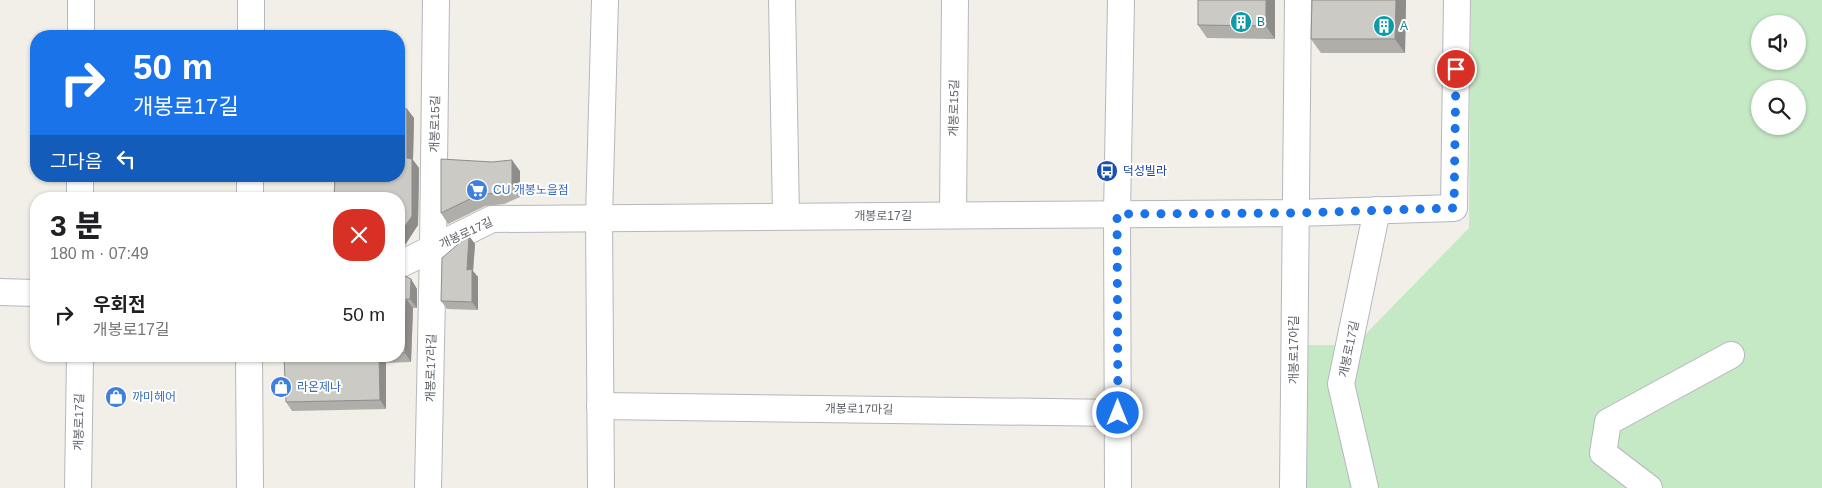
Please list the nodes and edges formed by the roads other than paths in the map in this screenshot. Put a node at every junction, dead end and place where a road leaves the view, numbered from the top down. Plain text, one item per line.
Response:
1 (81, 0) edge
2 (251, 0) edge
3 (436, 0) edge
4 (605, 0) edge
5 (782, 0) edge
6 (955, 0) edge
7 (1121, 0) edge
8 (1298, 0) edge
9 (1457, 0) edge
10 (80, 30) edge
11 (251, 30) edge
12 (1378, 210) junction
13 (1296, 213) junction
14 (1117, 214) junction
15 (953, 215) junction
16 (786, 216) junction
17 (599, 218) junction
18 (434, 248) junction
19 (405, 263) edge
20 (0, 292) edge
21 (30, 293) edge
22 (1732, 355) dead end
23 (80, 362) edge
24 (249, 362) edge
25 (600, 406) junction
26 (1118, 413) junction
27 (78, 488) edge
28 (250, 488) edge
29 (428, 488) edge
30 (601, 488) edge
31 (1118, 488) edge
32 (1293, 488) edge
33 (1365, 488) edge
34 (1649, 488) edge

1 - 10 street
2 - 11 street
3 - 18 street, 개봉로15길
4 - 17 street
5 - 16 street
6 - 15 street, 개봉로15길
7 - 14 street
8 - 13 street
9 - 12 street, 개봉로17길
12 - 13 street, 개봉로17길
12 - 33 street, 개봉로17길
13 - 14 street, 개봉로17길
13 - 32 street, 개봉로17아길
14 - 15 street, 개봉로17길
14 - 26 street
15 - 16 street, 개봉로17길
16 - 17 street, 개봉로17길
17 - 18 street, 개봉로17길
17 - 25 street
18 - 19 street, 개봉로17길
18 - 29 street, 개봉로17라길
20 - 21 street
22 - 34 street
23 - 27 street, 개봉로17길
24 - 28 street
25 - 26 street, 개봉로17마길
25 - 30 street
26 - 31 street

